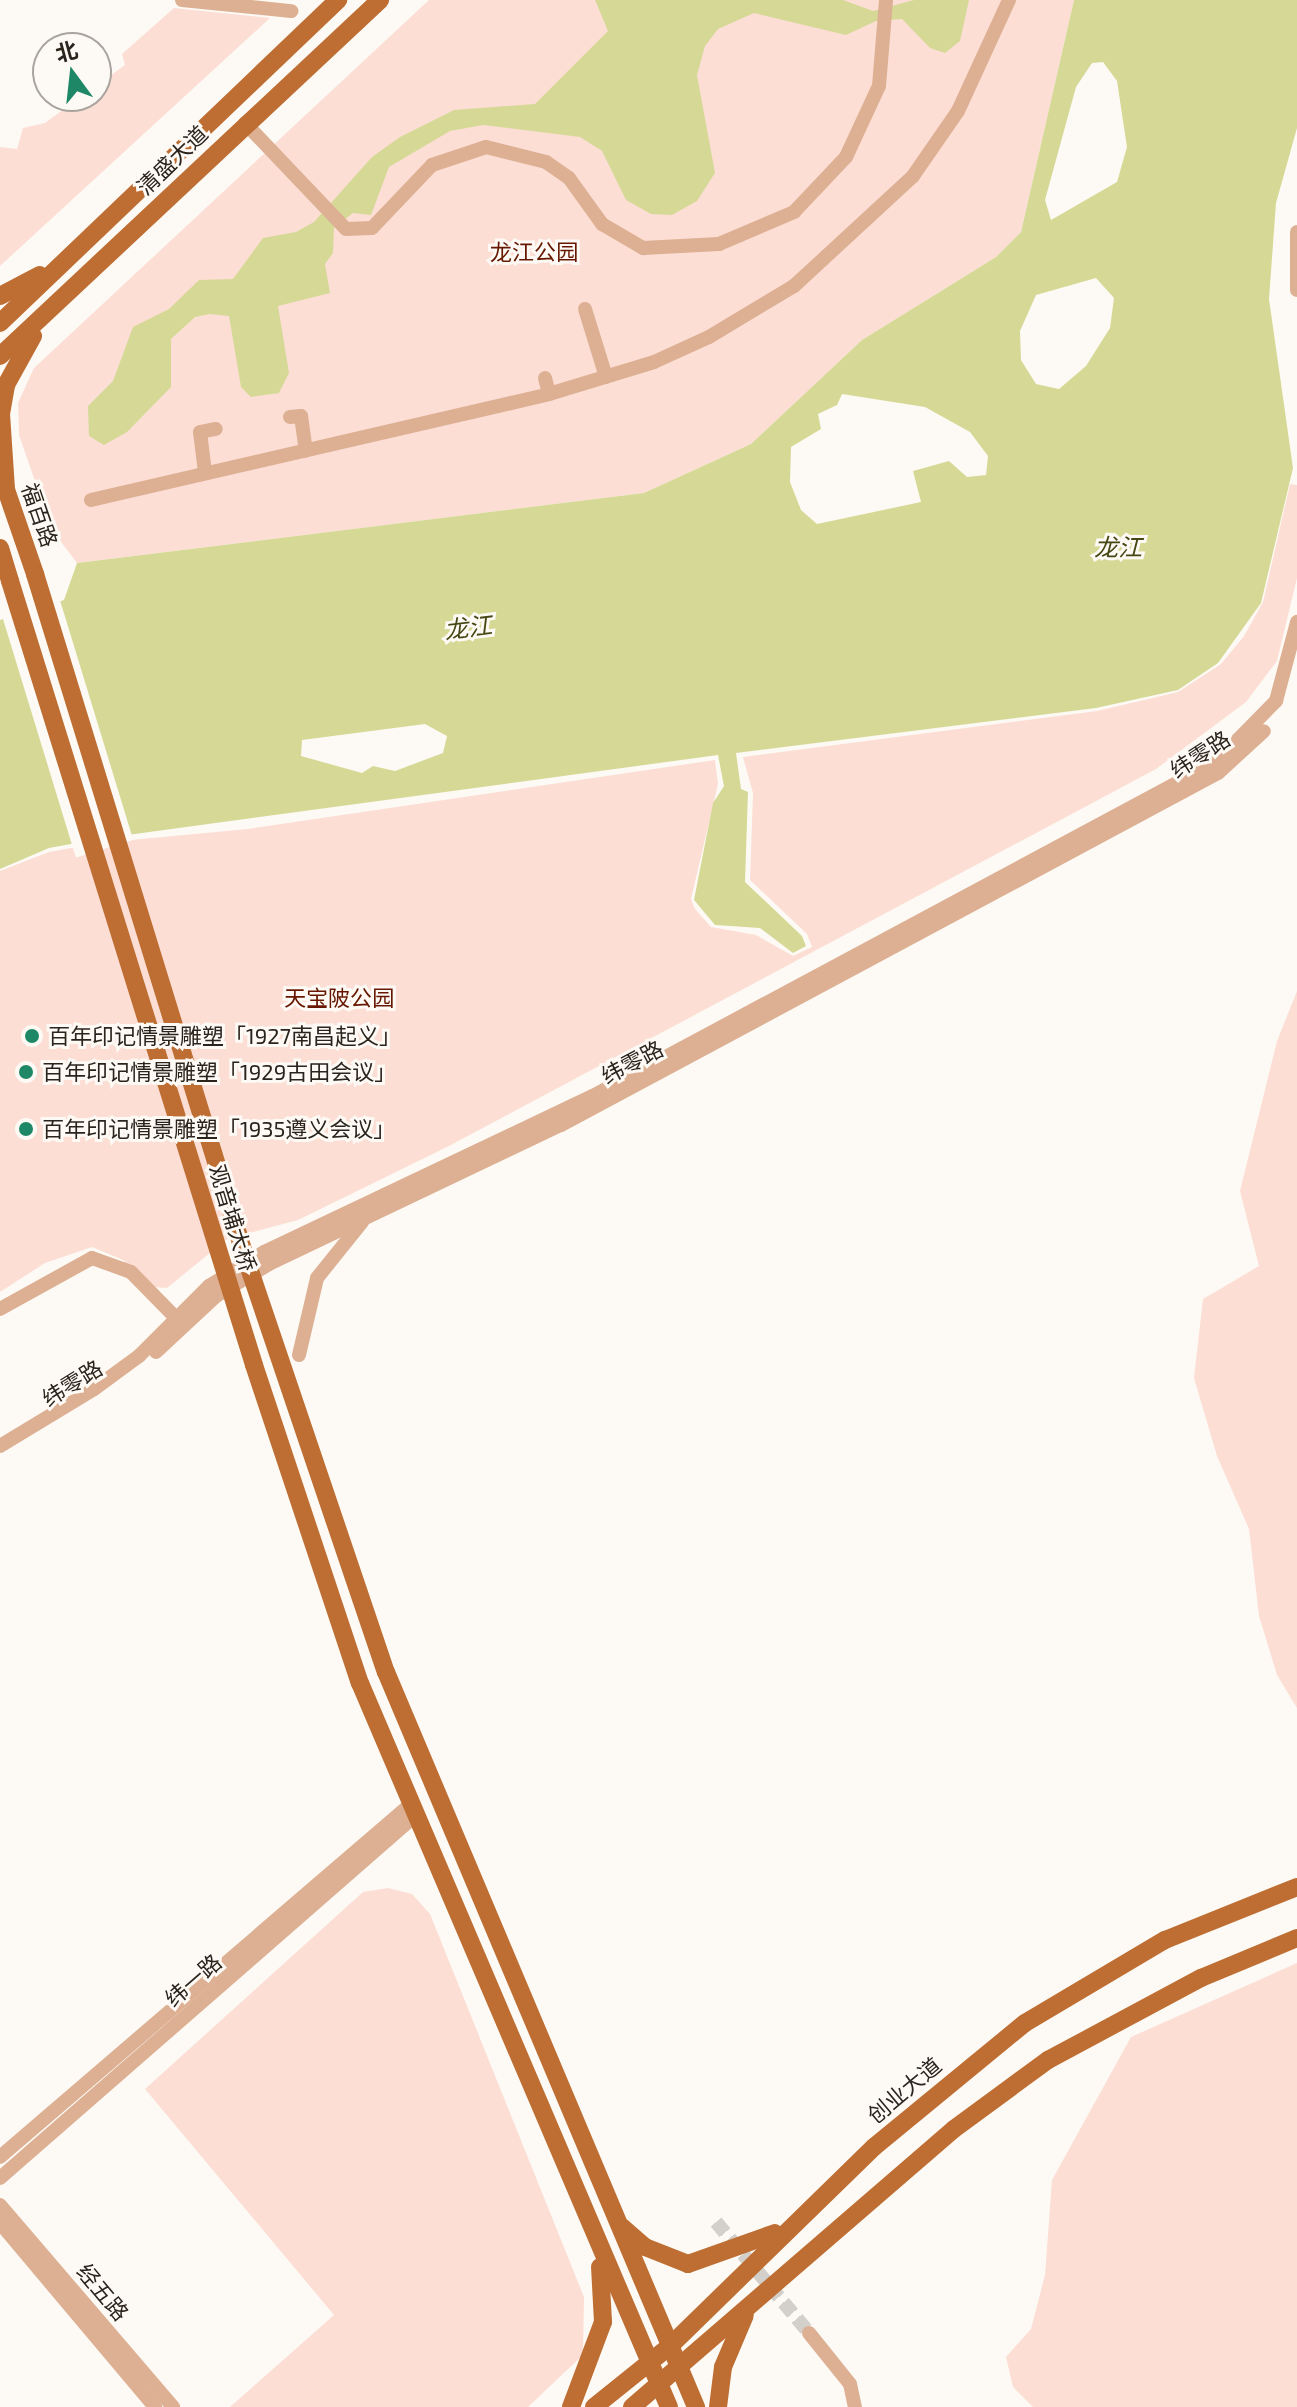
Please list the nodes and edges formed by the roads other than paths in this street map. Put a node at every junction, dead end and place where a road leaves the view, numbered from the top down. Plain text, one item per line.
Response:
1 (182, 0) edge
2 (338, 0) edge
3 (380, 0) edge
4 (1009, 0) edge
5 (886, 1) edge
6 (291, 11) dead end
7 (245, 123) junction
8 (1297, 232) edge
9 (84, 242) junction
10 (1297, 290) edge
11 (0, 296) edge
12 (585, 309) dead end
13 (43, 319) junction
14 (0, 323) edge
15 (0, 356) edge
16 (606, 377) junction
17 (545, 378) dead end
18 (549, 394) junction
19 (290, 417) dead end
20 (216, 429) dead end
21 (306, 451) junction
22 (205, 472) junction
23 (3, 481) edge
24 (91, 500) dead end
25 (0, 548) edge
26 (35, 574) joint
27 (1297, 622) edge
28 (1297, 660) edge
29 (1279, 703) junction
30 (363, 1220) junction
31 (0, 1309) edge
32 (172, 1314) dead end
33 (299, 1355) dead end
34 (0, 1446) edge
35 (0, 1453) edge
36 (413, 1809) junction
37 (1297, 1887) edge
38 (1297, 1938) edge
39 (0, 2157) edge
40 (0, 2178) edge
41 (0, 2205) edge
42 (616, 2222) junction
43 (0, 2223) edge
44 (785, 2228) junction
45 (595, 2237) junction
46 (751, 2305) junction
47 (809, 2333) tunnel mouth
48 (670, 2346) junction
49 (649, 2363) junction
50 (680, 2368) junction
51 (659, 2383) junction
52 (155, 2407) edge
53 (173, 2407) edge
54 (571, 2407) edge
55 (594, 2407) edge
56 (632, 2407) edge
57 (669, 2407) edge
58 (696, 2407) edge
59 (718, 2407) edge
60 (855, 2407) edge

1 - 6 street
2 - 9 main road, 清盛大道
3 - 7 main road, 清盛大道
4 - 16 street
5 - 7 street
7 - 13 main road, 清盛大道
8 - 10 street
9 - 11 main road
9 - 14 main road, 清盛大道
12 - 16 street
13 - 15 main road, 清盛大道
13 - 23 main road, 福百路
16 - 18 street
17 - 18 street
18 - 21 street
19 - 21 street
20 - 22 street
21 - 22 street
22 - 24 street
23 - 26 main road, 福百路
25 - 36 main road, 观音埔大桥, bridge
26 - 42 main road, 观音埔大桥, bridge
27 - 29 street
28 - 29 street
29 - 30 street, 纬零路
29 - 34 street, 纬零路
30 - 33 street
30 - 35 street, 纬零路
31 - 32 street
36 - 39 street, 纬一路
36 - 40 street, 纬一路
36 - 45 main road, 观音埔大桥
37 - 44 main road, 创业大道
38 - 46 main road
41 - 53 street, 经五路
42 - 44 main road
42 - 48 main road, 观音埔大桥
43 - 52 street
44 - 48 main road, 创业大道
45 - 49 main road
45 - 54 main road
46 - 50 main road
46 - 59 main road
47 - 60 street
48 - 49 main road, 创业大道
48 - 50 main road, 观音埔大桥
49 - 51 main road
49 - 55 main road, 创业大道
50 - 51 main road
50 - 58 main road, 观音埔大桥
51 - 56 main road
51 - 57 main road

